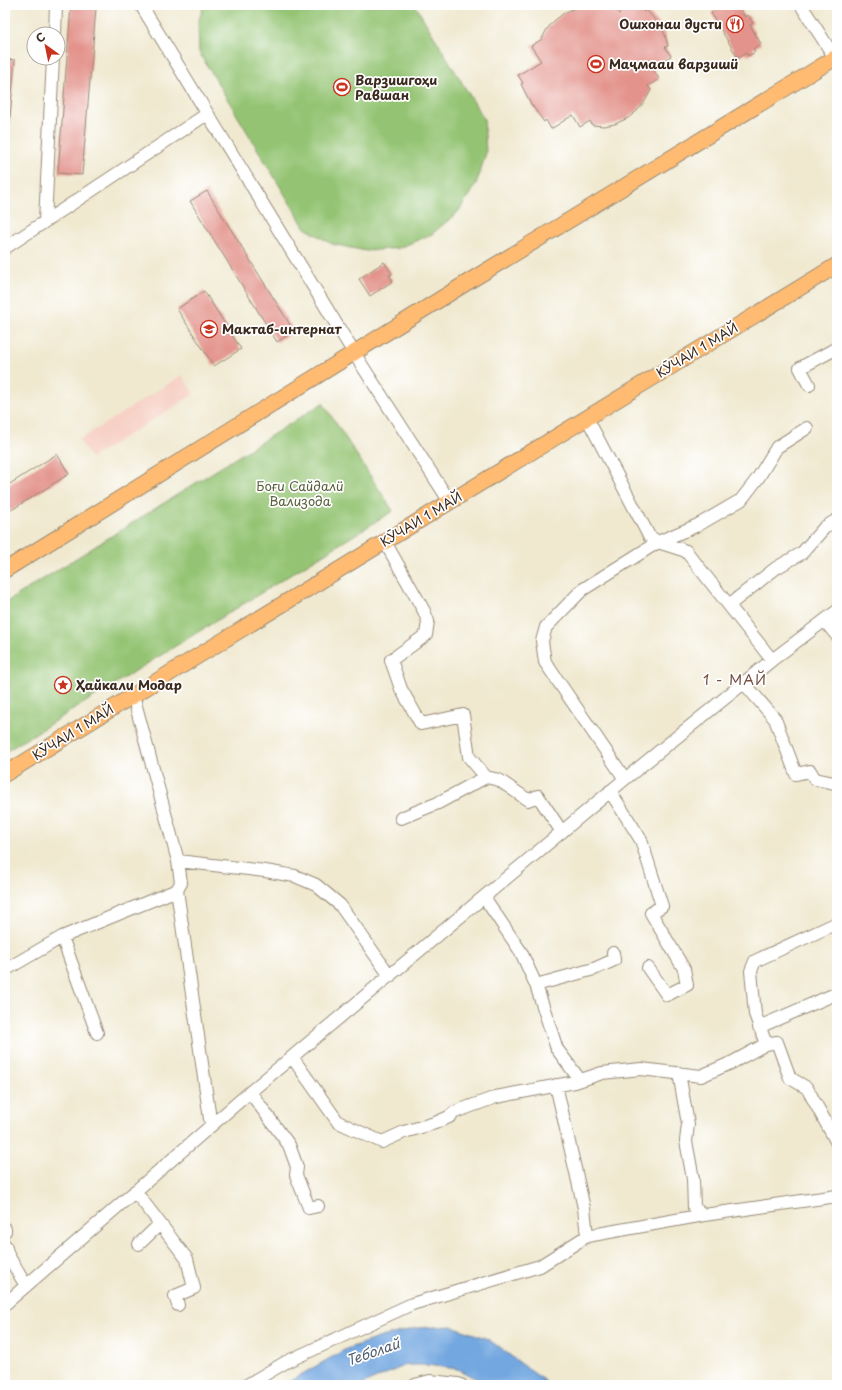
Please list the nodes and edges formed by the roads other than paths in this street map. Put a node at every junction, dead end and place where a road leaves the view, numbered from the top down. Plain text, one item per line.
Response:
1 (56, 5) edge
2 (141, 5) edge
3 (801, 5) edge
4 (55, 26) edge
5 (836, 60) edge
6 (53, 66) edge
7 (208, 114) junction
8 (45, 221) junction
9 (5, 248) edge
10 (837, 265) edge
11 (837, 348) edge
12 (354, 353) junction
13 (809, 385) dead end
14 (587, 418) junction
15 (806, 428) dead end
16 (450, 502) junction
17 (837, 520) edge
18 (385, 542) junction
19 (658, 542) junction
20 (5, 570) edge
21 (728, 605) junction
22 (837, 611) edge
23 (825, 621) junction
24 (837, 636) edge
25 (772, 660) junction
26 (744, 683) junction
27 (133, 695) junction
28 (5, 774) edge
29 (486, 777) junction
30 (625, 779) junction
31 (834, 783) dead end
32 (610, 791) junction
33 (401, 818) dead end
34 (562, 832) junction
35 (178, 861) junction
36 (177, 890) junction
37 (484, 897) junction
38 (837, 923) edge
39 (62, 937) junction
40 (613, 953) dead end
41 (648, 968) dead end
42 (5, 970) edge
43 (390, 976) junction
44 (536, 985) junction
45 (833, 995) dead end
46 (759, 1027) junction
47 (97, 1034) dead end
48 (766, 1044) junction
49 (292, 1057) junction
50 (679, 1073) junction
51 (580, 1080) junction
52 (556, 1085) junction
53 (250, 1092) junction
54 (211, 1126) junction
55 (837, 1143) edge
56 (135, 1191) junction
57 (837, 1196) edge
58 (318, 1206) dead end
59 (704, 1215) junction
60 (160, 1224) junction
61 (587, 1236) junction
62 (139, 1244) dead end
63 (5, 1245) edge
64 (26, 1286) junction
65 (5, 1304) edge
66 (178, 1305) dead end
67 (247, 1385) edge
68 (415, 1385) edge
69 (461, 1385) edge

1 - 4 street
2 - 7 street
3 - 5 street
5 - 12 main road
6 - 8 street
7 - 8 street
7 - 12 street
8 - 9 street
10 - 14 main road, КӮЧАИ 1 МАЙ
11 - 13 street
12 - 16 street
12 - 20 main road
14 - 16 main road, КӮЧАИ 1 МАЙ
14 - 19 street
15 - 19 street
16 - 18 main road, КӮЧАИ 1 МАЙ
17 - 21 street
18 - 27 main road, КӮЧАИ 1 МАЙ
18 - 29 street
19 - 21 street
19 - 30 street
21 - 25 street
22 - 23 street
23 - 24 street
23 - 25 street
25 - 26 street
26 - 30 street
26 - 31 street
27 - 28 main road, КӮЧАИ 1 МАЙ
27 - 35 street
29 - 33 street
29 - 34 street
30 - 32 street
32 - 34 street
32 - 41 street
34 - 37 street
35 - 36 street
35 - 43 street
36 - 39 street
36 - 54 street
37 - 43 street
37 - 44 street
38 - 46 street
39 - 42 street
39 - 47 street
40 - 44 street
43 - 49 street
44 - 51 street
45 - 46 street
46 - 48 street
48 - 50 street
48 - 55 street
49 - 52 street
49 - 53 street
50 - 51 street
50 - 59 street
51 - 52 street
52 - 61 street
53 - 54 street
53 - 58 street
54 - 56 street
56 - 60 street
56 - 64 street
57 - 59 street
59 - 61 street
60 - 62 street
60 - 66 street
61 - 67 street
63 - 64 street
64 - 65 street
68 - 69 street

